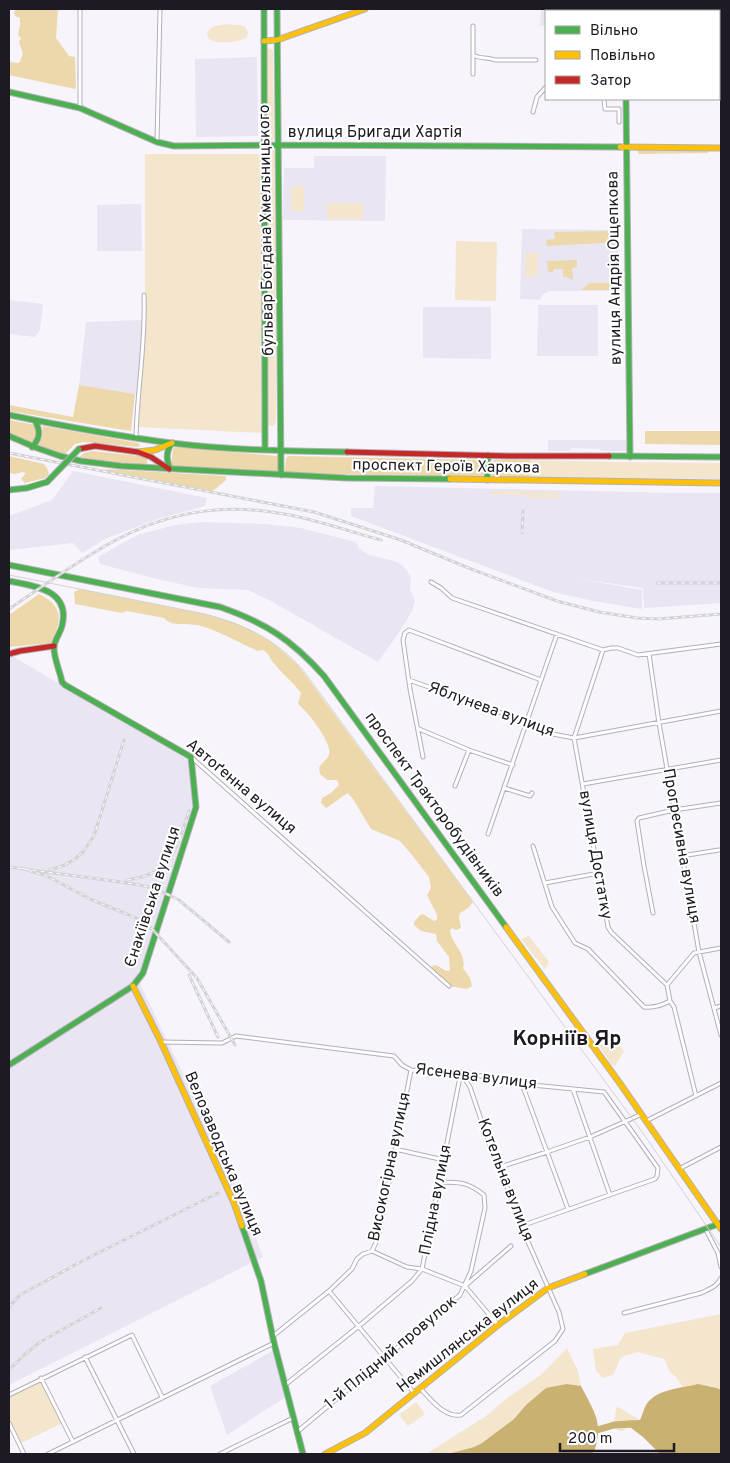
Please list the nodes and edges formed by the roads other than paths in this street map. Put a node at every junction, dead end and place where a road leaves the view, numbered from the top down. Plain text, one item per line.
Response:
1 (80, 9) edge
2 (160, 9) edge
3 (264, 9) edge
4 (277, 9) edge
5 (365, 9) edge
6 (473, 26) dead end
7 (277, 40) junction
8 (264, 41) junction
9 (473, 55) junction
10 (536, 60) dead end
11 (473, 74) dead end
12 (545, 88) edge
13 (9, 92) edge
14 (604, 100) edge
15 (626, 100) edge
16 (80, 108) junction
17 (533, 112) dead end
18 (619, 122) dead end
19 (157, 142) junction
20 (264, 145) junction
21 (278, 145) junction
22 (626, 147) junction
23 (721, 148) edge
24 (144, 295) dead end
25 (9, 415) edge
26 (35, 421) junction
27 (9, 436) edge
28 (136, 438) junction
29 (172, 443) junction
30 (32, 447) junction
31 (265, 450) junction
32 (281, 451) junction
33 (138, 452) junction
34 (488, 455) junction
35 (630, 457) junction
36 (721, 457) edge
37 (170, 469) junction
38 (281, 476) junction
39 (487, 480) junction
40 (721, 483) edge
41 (9, 490) edge
42 (9, 565) edge
43 (9, 581) edge
44 (431, 582) dead end
45 (557, 634) junction
46 (721, 644) edge
47 (54, 646) junction
48 (603, 650) junction
49 (9, 654) edge
50 (649, 654) junction
51 (409, 680) junction
52 (541, 680) junction
53 (721, 712) edge
54 (527, 722) junction
55 (659, 723) junction
56 (419, 729) junction
57 (574, 738) junction
58 (469, 750) junction
59 (191, 757) junction
60 (423, 757) dead end
61 (721, 760) edge
62 (512, 765) junction
63 (668, 769) junction
64 (583, 784) junction
65 (455, 786) dead end
66 (504, 788) junction
67 (532, 793) dead end
68 (721, 803) edge
69 (674, 810) junction
70 (488, 834) dead end
71 (533, 846) dead end
72 (719, 850) dead end
73 (681, 856) junction
74 (599, 873) junction
75 (545, 883) junction
76 (654, 913) dead end
77 (721, 948) edge
78 (699, 952) junction
79 (667, 985) junction
80 (133, 986) junction
81 (449, 986) dead end
82 (670, 1001) junction
83 (721, 1006) edge
84 (714, 1008) junction
85 (721, 1035) edge
86 (161, 1042) junction
87 (9, 1064) edge
88 (410, 1070) junction
89 (461, 1072) junction
90 (721, 1083) edge
91 (522, 1084) junction
92 (573, 1089) junction
93 (696, 1096) junction
94 (642, 1114) junction
95 (646, 1120) junction
96 (625, 1121) junction
97 (590, 1137) junction
98 (721, 1147) edge
99 (395, 1149) junction
100 (547, 1152) junction
101 (444, 1160) junction
102 (500, 1167) junction
103 (679, 1169) junction
104 (440, 1182) junction
105 (610, 1195) junction
106 (568, 1209) junction
107 (521, 1226) junction
108 (720, 1226) edge
109 (706, 1230) junction
110 (511, 1246) dead end
111 (372, 1251) junction
112 (721, 1267) edge
113 (422, 1269) junction
114 (721, 1278) edge
115 (465, 1286) junction
116 (548, 1288) junction
117 (329, 1291) junction
118 (624, 1313) dead end
119 (498, 1325) junction
120 (358, 1326) junction
121 (272, 1336) junction
122 (274, 1343) junction
123 (85, 1357) junction
124 (384, 1360) junction
125 (41, 1378) junction
126 (285, 1385) junction
127 (421, 1389) junction
128 (414, 1394) junction
129 (9, 1395) edge
130 (162, 1398) junction
131 (293, 1418) junction
132 (117, 1420) junction
133 (9, 1423) edge
134 (297, 1432) junction
135 (74, 1442) junction
136 (24, 1454) edge
137 (48, 1454) edge
138 (134, 1454) edge
139 (220, 1454) edge
140 (303, 1454) edge
141 (325, 1454) edge

1 - 16 street
2 - 19 street
3 - 8 main road, бульвар Богдана Хмельницького
4 - 7 main road, бульвар Богдана Хмельницького
5 - 7 main road
6 - 9 street
7 - 8 main road
7 - 21 main road, бульвар Богдана Хмельницького
8 - 20 main road, бульвар Богдана Хмельницького
9 - 10 street
9 - 11 street
12 - 17 street
13 - 16 main road, вулиця Бригади Хартія
14 - 18 street
15 - 22 main road, вулиця Андрія Ощепкова
16 - 19 main road, вулиця Бригади Хартія
19 - 20 main road, вулиця Бригади Хартія
20 - 21 main road, вулиця Бригади Хартія
20 - 31 main road, бульвар Богдана Хмельницького
21 - 22 main road, вулиця Бригади Хартія
21 - 32 main road, бульвар Богдана Хмельницького
22 - 23 main road, вулиця Бригади Хартія
22 - 35 main road, вулиця Андрія Ощепкова
24 - 28 street
25 - 26 main road, проспект Героїв Харкова
26 - 28 main road, проспект Героїв Харкова
26 - 30 main road
27 - 30 main road, проспект Героїв Харкова
28 - 29 main road, проспект Героїв Харкова
29 - 31 main road, проспект Героїв Харкова
29 - 33 main road
29 - 37 main road
30 - 37 main road, проспект Героїв Харкова
31 - 32 main road, проспект Героїв Харкова
32 - 34 main road, проспект Героїв Харкова
32 - 38 main road, бульвар Богдана Хмельницького
33 - 37 main road
33 - 41 main road, bridge
34 - 35 main road, проспект Героїв Харкова
34 - 39 main road
35 - 36 main road, проспект Героїв Харкова
37 - 38 main road, проспект Героїв Харкова
38 - 39 main road, проспект Героїв Харкова
39 - 40 main road, проспект Героїв Харкова
42 - 94 main road, проспект Тракторобудівників
43 - 47 main road
44 - 45 street
45 - 48 street
45 - 52 street
46 - 50 street
47 - 49 main road
47 - 59 main road, Автоґенна вулиця
48 - 50 street
48 - 57 street, вулиця Достатку
50 - 55 street, Прогресивна вулиця
51 - 52 street, Яблунева вулиця
51 - 54 street, Яблунева вулиця
51 - 56 street, Яблунева вулиця
52 - 54 street
53 - 55 street, Яблунева вулиця
54 - 57 street, Яблунева вулиця
54 - 62 street
55 - 57 street, Яблунева вулиця
55 - 63 street, Прогресивна вулиця
56 - 58 street
56 - 60 street, Яблунева вулиця
57 - 64 street, вулиця Достатку
58 - 62 street
58 - 65 street
59 - 80 main road, Єнакіївська вулиця
59 - 81 street, Автоґенна вулиця
61 - 63 street
62 - 66 street
63 - 64 street
63 - 69 street, Прогресивна вулиця
64 - 74 street, вулиця Достатку
66 - 67 street
66 - 70 street
68 - 69 street
69 - 73 street, Прогресивна вулиця
69 - 76 street
71 - 75 street
72 - 73 street
73 - 78 street, Прогресивна вулиця
74 - 75 street
74 - 79 street, вулиця Достатку
75 - 82 street
77 - 78 street
78 - 79 street
78 - 84 street, Прогресивна вулиця
79 - 82 street
80 - 86 main road, Велозаводська вулиця
80 - 87 main road, Єнакіївська вулиця
82 - 93 street
83 - 84 street
84 - 85 street, Прогресивна вулиця
86 - 88 street, Ясенева вулиця
86 - 121 main road, Велозаводська вулиця
88 - 89 street, Ясенева вулиця
88 - 99 street, Високогірна вулиця
89 - 91 street, Ясенева вулиця
89 - 101 street, Плідна вулиця
89 - 102 street, Котельна вулиця
90 - 93 street
91 - 92 street, Ясенева вулиця
91 - 100 street
92 - 96 street, Ясенева вулиця
92 - 97 street
93 - 95 street
94 - 95 main road, проспект Тракторобудівників
94 - 96 street
95 - 103 main road, проспект Тракторобудівників
96 - 97 street
96 - 105 street, Ясенева вулиця
97 - 100 street
97 - 105 street
98 - 103 street
99 - 101 street
99 - 111 street, Високогірна вулиця
100 - 102 street
100 - 106 street
101 - 104 street, Плідна вулиця
102 - 107 street, Котельна вулиця
103 - 108 main road, проспект Тракторобудівників
104 - 113 street, Плідна вулиця
104 - 115 street, 1-й Плідний провулок
105 - 106 street
106 - 107 street
107 - 116 street, Котельна вулиця
108 - 109 main road, Немишлянська вулиця
109 - 112 street
109 - 116 main road, Немишлянська вулиця
110 - 115 street
111 - 113 street
111 - 117 street, Високогірна вулиця
113 - 115 street
113 - 120 street, Плідна вулиця
114 - 118 street
115 - 119 street
115 - 124 street, 1-й Плідний провулок
116 - 119 main road, Немишлянська вулиця
116 - 127 street, Котельна вулиця
117 - 120 street
117 - 121 street, Високогірна вулиця
119 - 127 main road, Немишлянська вулиця
120 - 124 street
120 - 126 street, Плідна вулиця
121 - 122 main road, Велозаводська вулиця
122 - 126 main road, Велозаводська вулиця
122 - 130 street
123 - 125 street
123 - 130 street
123 - 132 street
124 - 128 street
124 - 134 street, 1-й Плідний провулок
125 - 129 street
125 - 135 street
126 - 131 main road, Велозаводська вулиця
127 - 128 main road, Немишлянська вулиця
128 - 141 main road, Немишлянська вулиця
130 - 132 street
131 - 134 main road, Велозаводська вулиця
131 - 139 street
132 - 135 street
132 - 138 street
133 - 136 street
134 - 140 main road, Велозаводська вулиця
135 - 137 street

